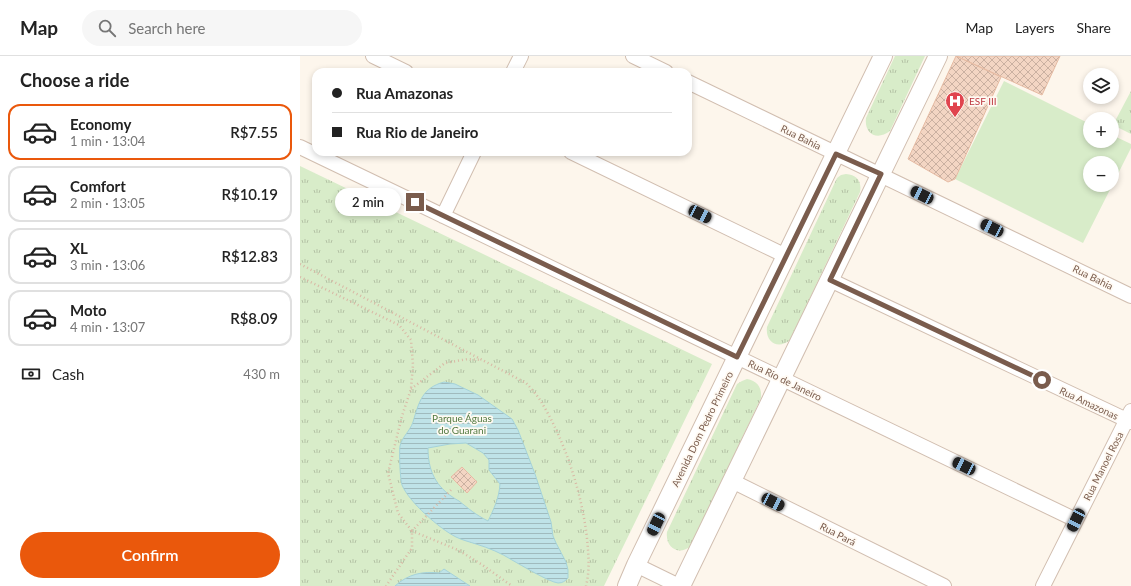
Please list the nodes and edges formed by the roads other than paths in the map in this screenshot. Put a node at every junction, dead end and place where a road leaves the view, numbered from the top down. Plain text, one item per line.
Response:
1 (373, 56) edge
2 (521, 56) edge
3 (633, 56) edge
4 (884, 56) edge
5 (938, 56) edge
6 (398, 68) edge
7 (515, 68) edge
8 (658, 68) edge
9 (692, 84) edge
10 (300, 147) edge
11 (312, 153) edge
12 (836, 154) junction
13 (319, 156) edge
14 (472, 156) edge
15 (579, 156) edge
16 (881, 174) junction
17 (443, 216) junction
18 (786, 256) junction
19 (830, 280) junction
20 (1131, 296) edge
21 (737, 357) junction
22 (782, 379) junction
23 (1129, 418) edge
24 (732, 481) junction
25 (1076, 520) junction
26 (636, 565) junction
27 (627, 586) edge
28 (680, 586) edge
29 (944, 586) edge
30 (1043, 586) edge

1 - 6 street
2 - 7 street
3 - 8 street
4 - 12 street, Avenida Dom Pedro Primeiro
5 - 16 street
9 - 12 street, Rua Bahia
10 - 11 street, Rua Rio de Janeiro
12 - 16 street, Rua Bahia
12 - 18 street, Avenida Dom Pedro Primeiro
13 - 17 street, Rua Rio de Janeiro
14 - 17 street
15 - 18 street
16 - 19 street
16 - 20 street, Rua Bahia
17 - 21 street, Rua Rio de Janeiro
18 - 21 street, Avenida Dom Pedro Primeiro
19 - 22 street
19 - 23 street, Rua Amazonas
21 - 22 street, Rua Rio de Janeiro
21 - 26 street, Avenida Dom Pedro Primeiro
22 - 24 street
22 - 25 street, Rua Rio de Janeiro
23 - 25 street, Rua Manoel Rosa
24 - 28 street
24 - 29 street, Rua Pará
25 - 30 street, Rua Manoel Rosa
26 - 27 street, Avenida Dom Pedro Primeiro
26 - 28 street

